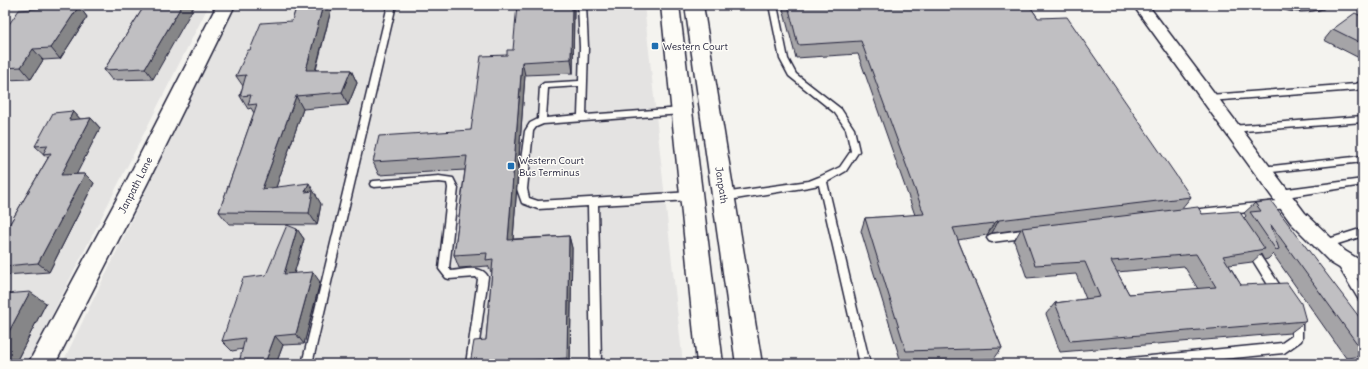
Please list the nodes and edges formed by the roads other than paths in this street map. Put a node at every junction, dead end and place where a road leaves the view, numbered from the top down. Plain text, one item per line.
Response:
1 (226, 5) edge
2 (392, 5) edge
3 (582, 5) edge
4 (670, 5) edge
5 (694, 5) edge
6 (773, 5) edge
7 (1140, 5) edge
8 (1284, 5) edge
9 (1318, 5) edge
10 (583, 84) junction
11 (1363, 84) edge
12 (1209, 98) junction
13 (682, 111) junction
14 (582, 118) junction
15 (1363, 119) edge
16 (542, 121) junction
17 (1231, 129) junction
18 (1363, 159) edge
19 (1262, 170) junction
20 (822, 180) junction
21 (1363, 182) edge
22 (374, 184) dead end
23 (692, 196) junction
24 (724, 197) junction
25 (1284, 199) junction
26 (593, 201) junction
27 (1225, 210) junction
28 (1178, 216) edge
29 (1233, 223) edge
30 (1038, 232) edge
31 (1363, 232) edge
32 (992, 238) edge
33 (1246, 242) edge
34 (1325, 244) junction
35 (1338, 257) junction
36 (1363, 272) edge
37 (1363, 297) edge
38 (41, 364) edge
39 (307, 364) edge
40 (471, 364) edge
41 (596, 364) edge
42 (710, 364) edge
43 (749, 364) edge
44 (865, 364) edge
45 (1120, 364) edge

1 - 38 main road, Janpath Lane
2 - 39 lane
3 - 10 lane
4 - 13 main road
5 - 24 main road, Janpath
6 - 20 lane
7 - 12 street
8 - 9 street
10 - 14 lane
10 - 16 lane
11 - 12 lane
12 - 17 street
13 - 14 lane
13 - 23 main road
14 - 16 lane
15 - 17 lane
16 - 26 lane
17 - 19 street
18 - 19 lane
19 - 25 street
20 - 24 lane
20 - 44 lane
21 - 25 lane
22 - 40 lane
23 - 26 lane
23 - 42 main road
24 - 43 main road, Janpath
25 - 27 lane
25 - 34 street
26 - 41 lane
27 - 28 lane
27 - 29 lane
30 - 32 lane
31 - 34 lane
33 - 45 lane
34 - 35 street
35 - 36 street
35 - 37 lane

